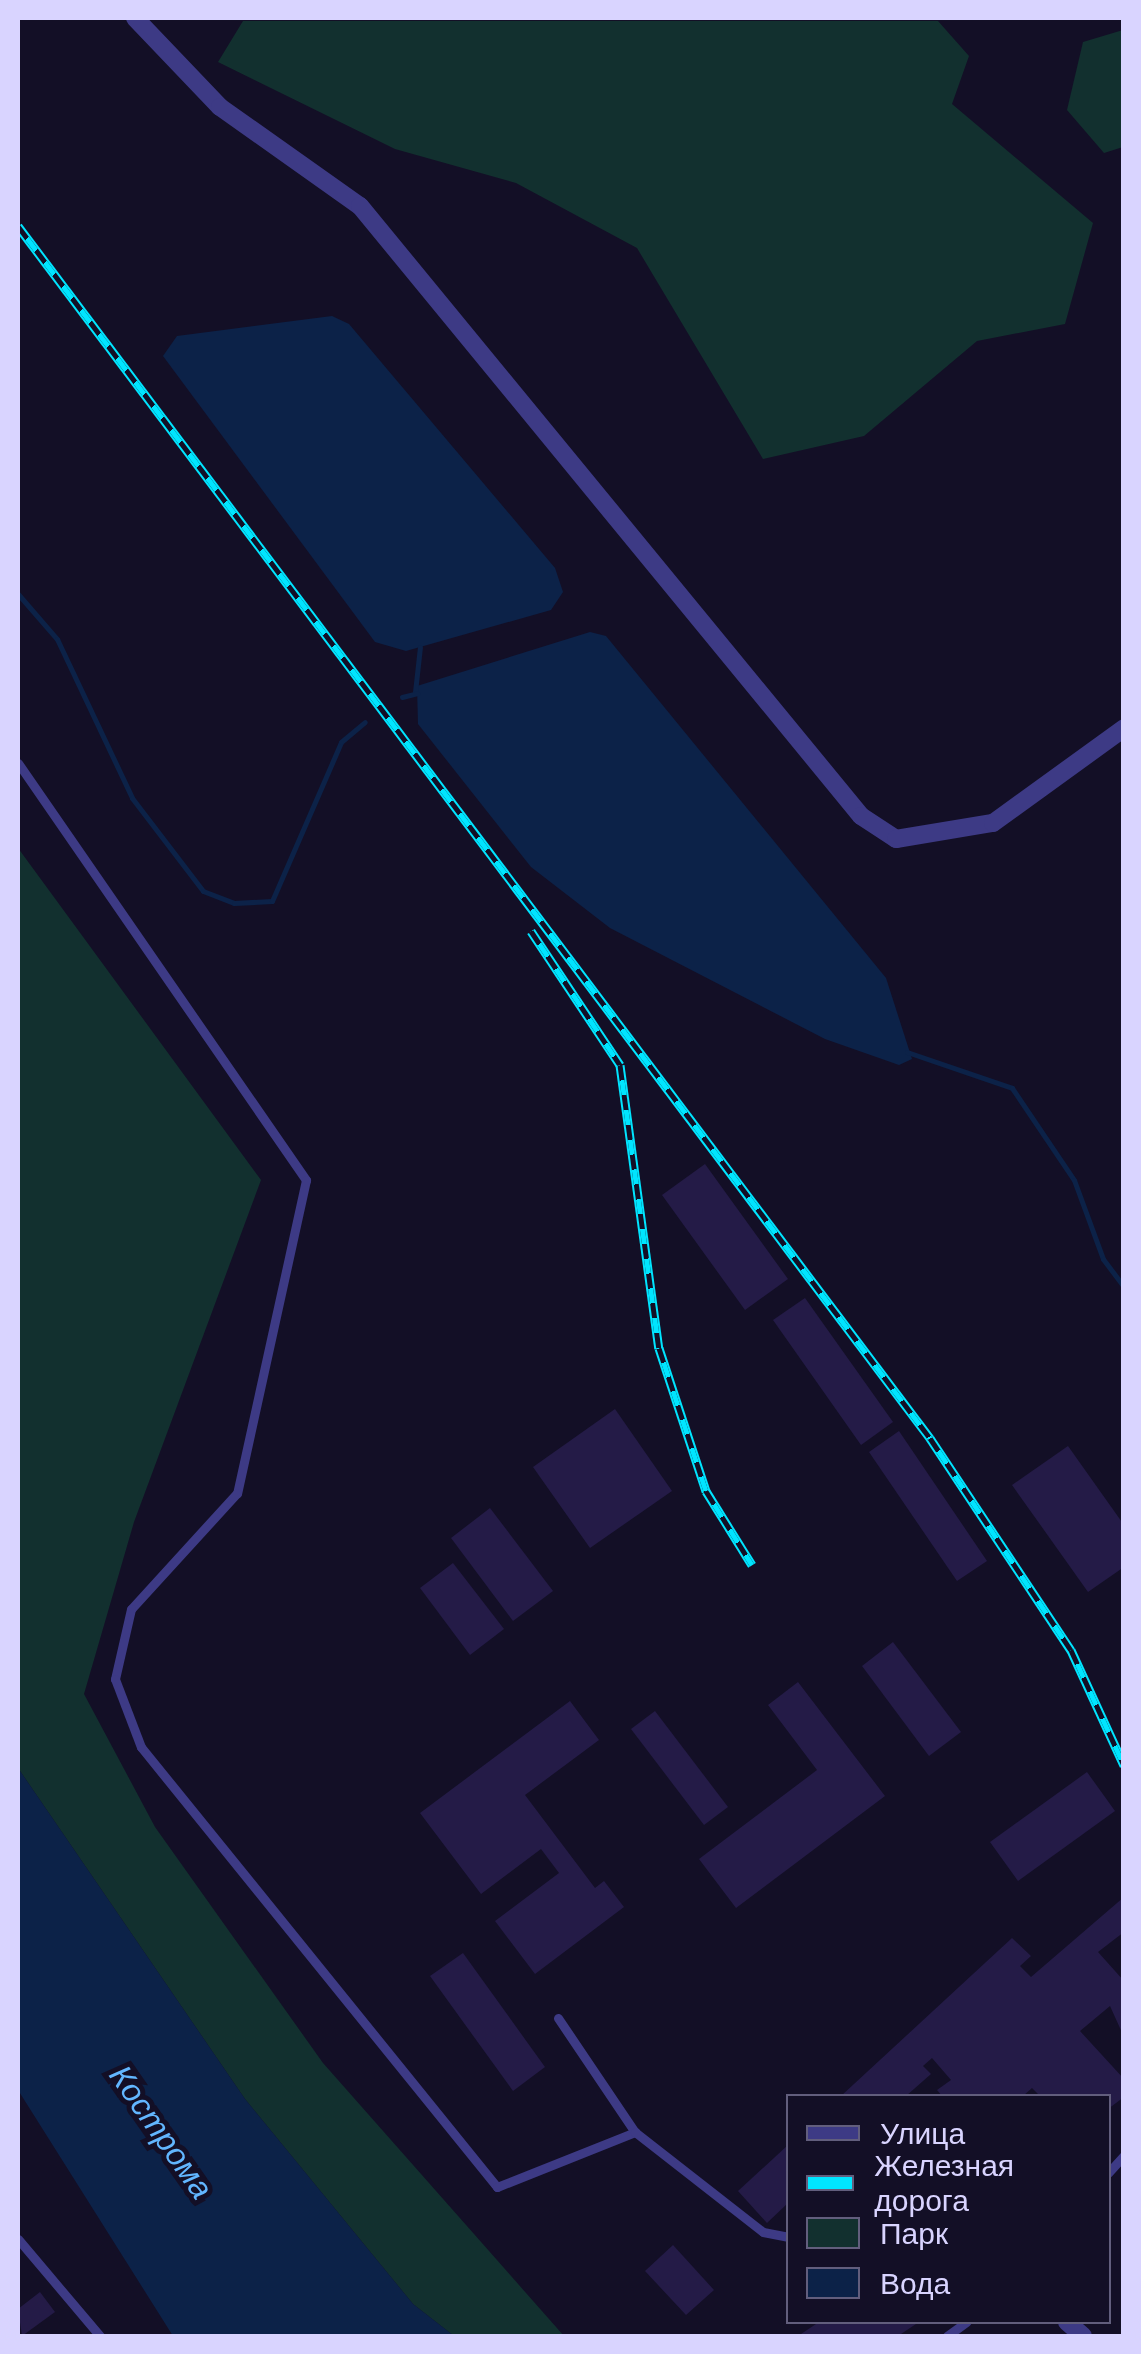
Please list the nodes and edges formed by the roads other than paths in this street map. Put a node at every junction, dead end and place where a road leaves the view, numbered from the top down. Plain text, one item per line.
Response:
1 (135, 18) edge
2 (1124, 728) edge
3 (18, 763) edge
4 (558, 2018) dead end
5 (635, 2132) junction
6 (786, 2236) edge
7 (18, 2239) edge
8 (100, 2336) edge

1 - 2 street
3 - 5 lane
4 - 5 lane
5 - 6 lane
7 - 8 lane

